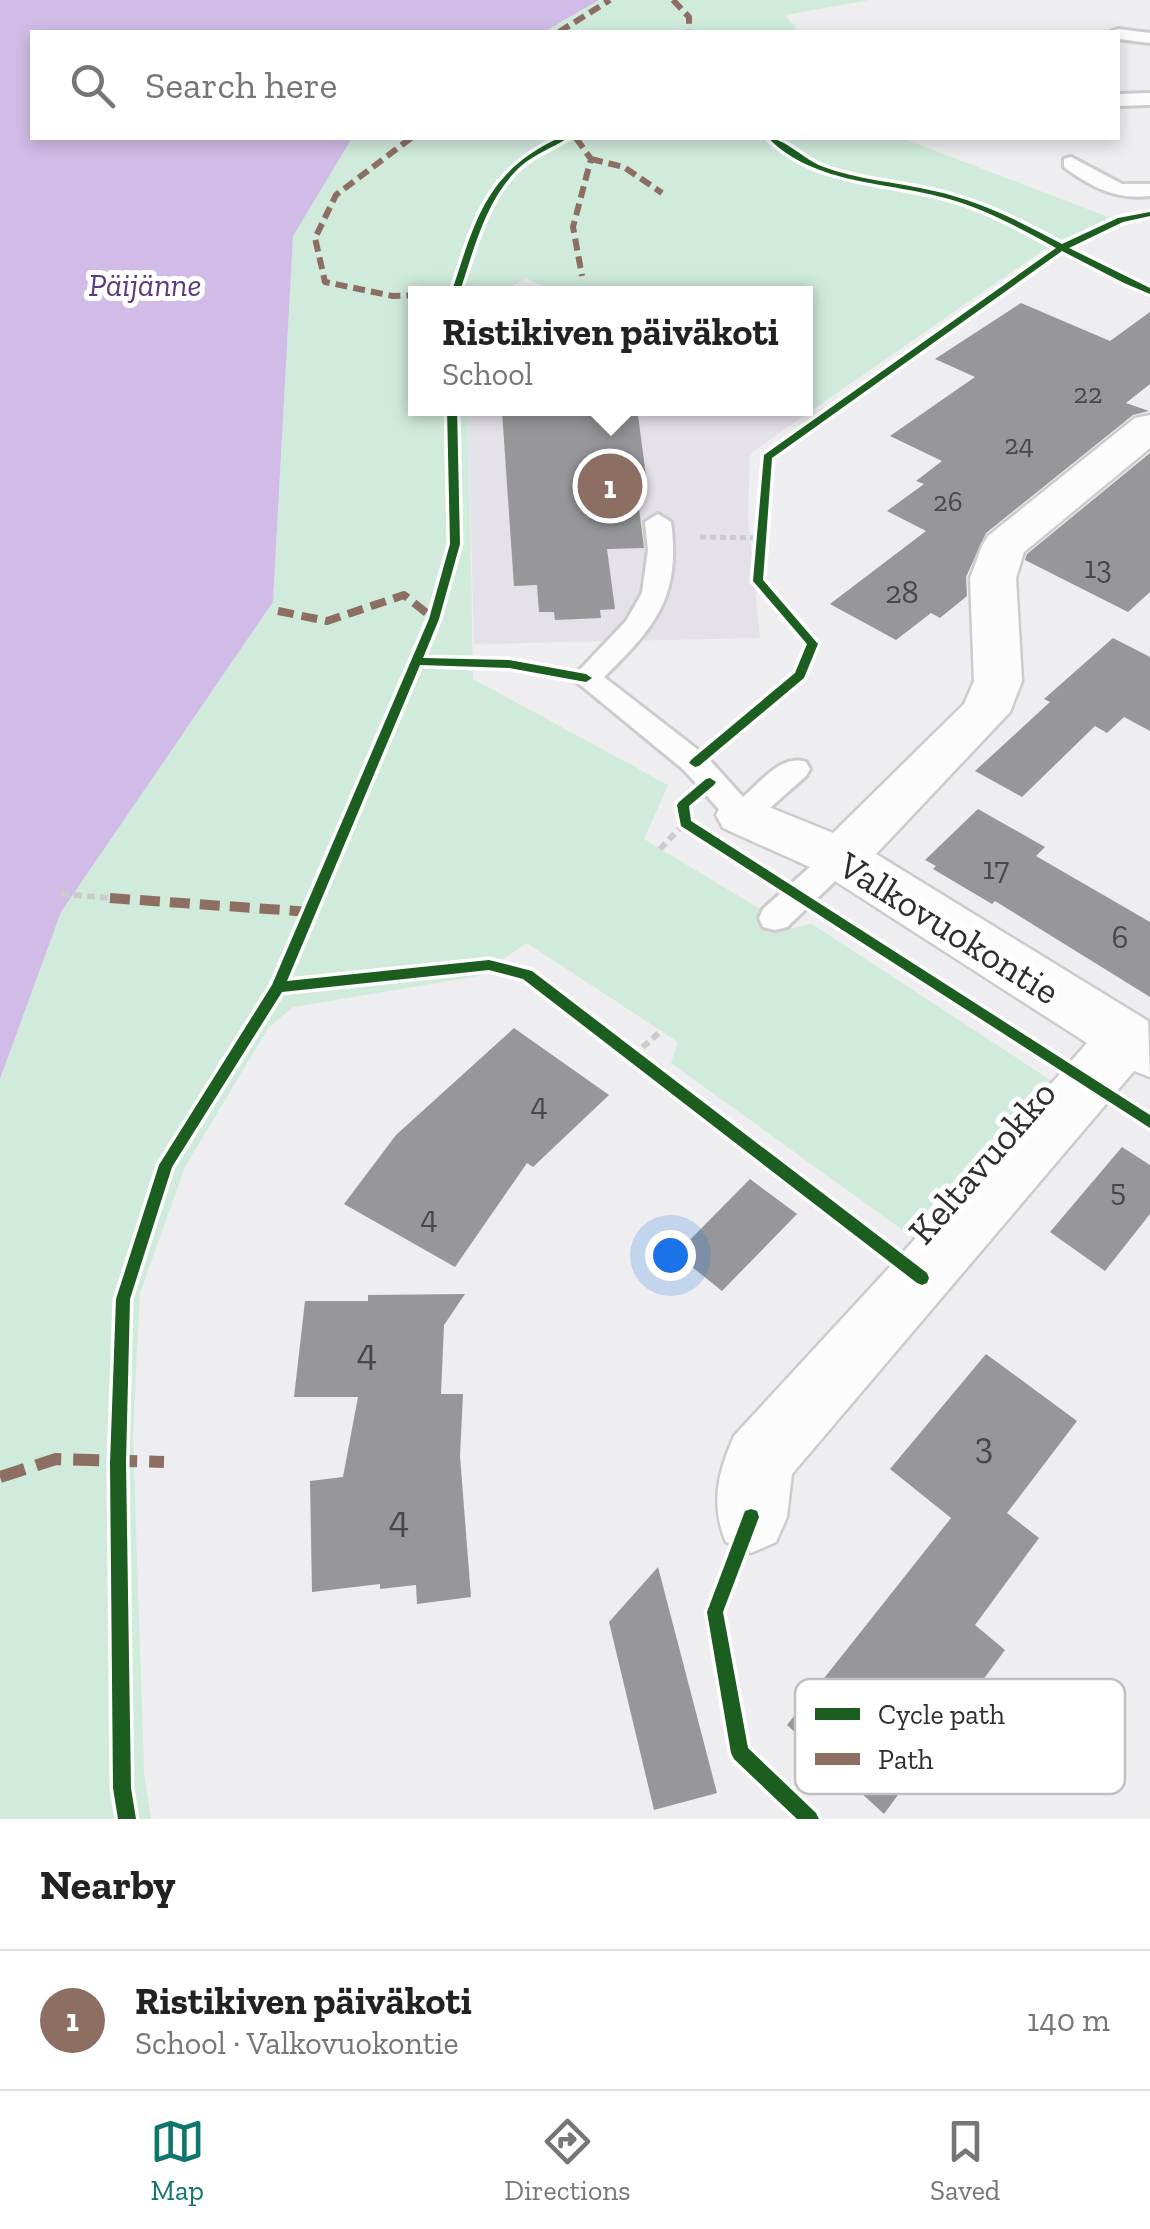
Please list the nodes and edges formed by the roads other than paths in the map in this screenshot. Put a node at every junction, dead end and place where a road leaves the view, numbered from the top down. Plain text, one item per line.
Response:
1 (1120, 34) edge
2 (1150, 38) edge
3 (1150, 99) edge
4 (1120, 100) edge
5 (1071, 163) dead end
6 (1150, 190) edge
7 (1150, 427) edge
8 (659, 529) road end
9 (795, 769) dead end
10 (718, 810) junction
11 (840, 858) junction
12 (775, 918) dead end
13 (1138, 1045) edge
14 (751, 1517) dead end

1 - 2 lane
3 - 4 lane
5 - 6 lane
7 - 11 street
8 - 10 lane
9 - 10 lane
10 - 11 street, Valkovuokontie
11 - 12 lane
11 - 13 street, Valkovuokontie
13 - 14 street, Keltavuokko

